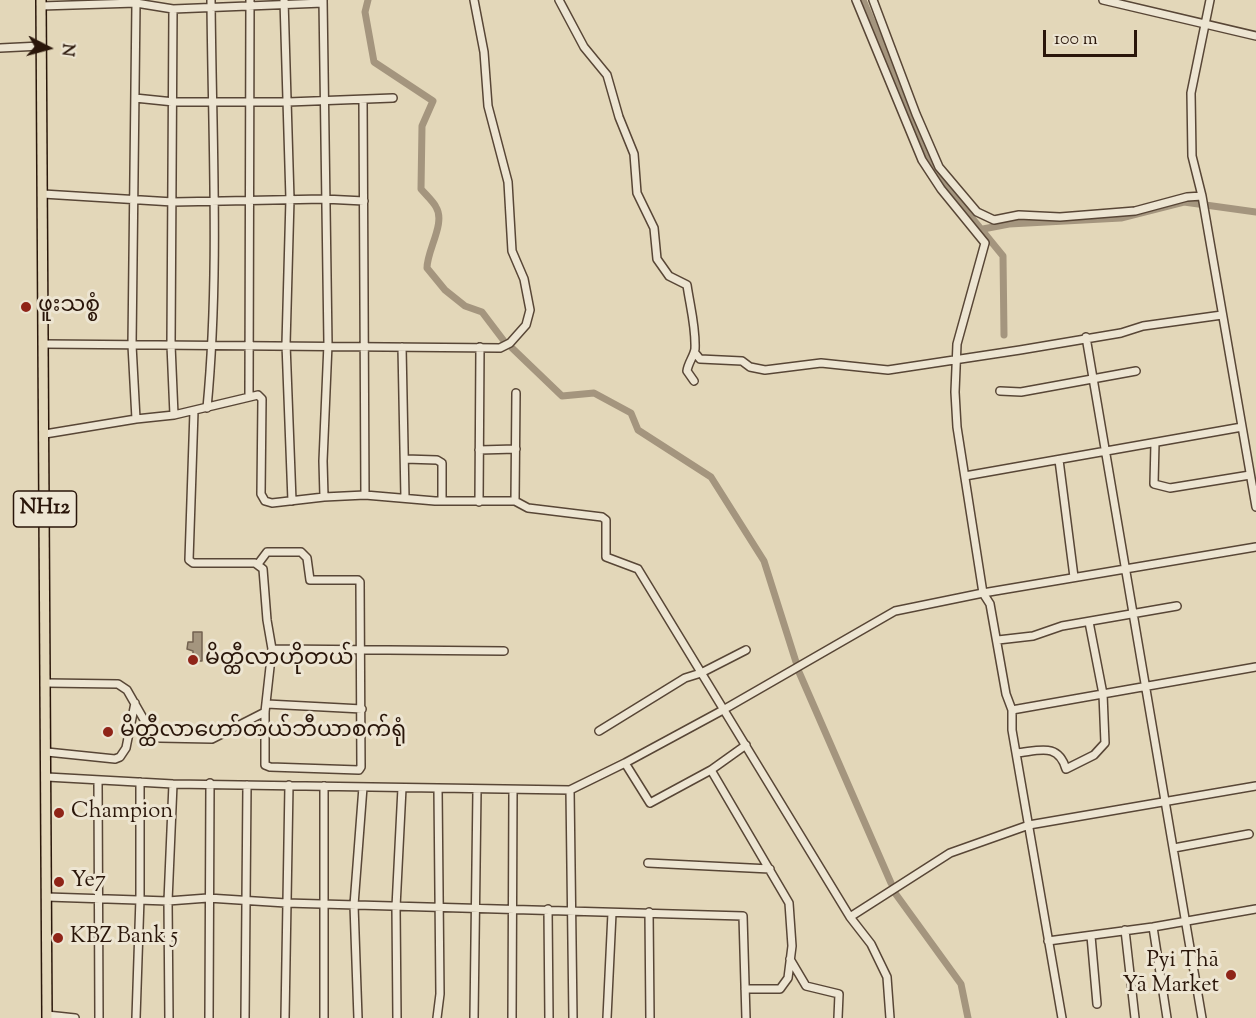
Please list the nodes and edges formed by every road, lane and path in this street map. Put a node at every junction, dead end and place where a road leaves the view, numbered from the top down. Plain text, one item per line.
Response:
1 (474, 0) edge
2 (559, 0) edge
3 (856, 0) edge
4 (873, 0) edge
5 (1104, 0) edge
6 (1210, 0) edge
7 (250, 2) edge
8 (284, 2) edge
9 (323, 2) edge
10 (41, 3) edge
11 (136, 3) junction
12 (211, 3) edge
13 (173, 9) junction
14 (1206, 23) junction
15 (1256, 36) edge
16 (41, 46) junction
17 (0, 48) edge
18 (135, 98) junction
19 (393, 98) dead end
20 (363, 100) junction
21 (249, 101) junction
22 (174, 102) junction
23 (214, 102) junction
24 (288, 102) junction
25 (324, 102) junction
26 (43, 194) junction
27 (1202, 196) junction
28 (135, 199) junction
29 (249, 199) junction
30 (290, 199) junction
31 (324, 199) junction
32 (213, 200) junction
33 (364, 201) junction
34 (173, 202) junction
35 (1222, 315) junction
36 (1086, 337) junction
37 (44, 344) junction
38 (286, 344) junction
39 (328, 344) junction
40 (132, 345) junction
41 (171, 345) junction
42 (250, 345) junction
43 (364, 345) junction
44 (213, 346) junction
45 (402, 346) junction
46 (480, 347) junction
47 (695, 352) junction
48 (955, 358) junction
49 (1136, 371) dead end
50 (1096, 380) junction
51 (694, 381) dead end
52 (1000, 392) dead end
53 (516, 393) dead end
54 (249, 395) junction
55 (207, 408) junction
56 (194, 411) junction
57 (174, 415) junction
58 (136, 419) junction
59 (1242, 427) junction
60 (45, 434) junction
61 (1155, 443) junction
62 (516, 449) junction
63 (479, 450) junction
64 (1108, 452) junction
65 (405, 459) junction
66 (1059, 460) junction
67 (965, 476) junction
68 (1250, 476) junction
69 (365, 495) junction
70 (324, 498) junction
71 (405, 498) junction
72 (292, 501) junction
73 (442, 501) junction
74 (515, 501) junction
75 (479, 502) junction
76 (1256, 507) edge
77 (1256, 547) edge
78 (258, 564) junction
79 (1125, 569) junction
80 (1074, 577) junction
81 (983, 593) junction
82 (1177, 606) dead end
83 (1132, 614) junction
84 (1089, 622) junction
85 (998, 640) junction
86 (272, 649) junction
87 (363, 650) junction
88 (746, 650) dead end
89 (504, 651) dead end
90 (1256, 667) edge
91 (701, 673) junction
92 (47, 683) junction
93 (1147, 686) junction
94 (1103, 694) junction
95 (135, 703) junction
96 (266, 708) junction
97 (362, 709) junction
98 (723, 710) junction
99 (1012, 710) junction
100 (599, 731) dead end
101 (746, 745) junction
102 (47, 752) junction
103 (1016, 753) junction
104 (625, 763) junction
105 (711, 770) junction
106 (47, 777) junction
107 (98, 781) junction
108 (140, 782) junction
109 (210, 783) junction
110 (173, 784) junction
111 (247, 785) junction
112 (289, 785) junction
113 (324, 786) junction
114 (1256, 786) edge
115 (363, 787) junction
116 (402, 788) junction
117 (438, 789) junction
118 (477, 790) junction
119 (513, 790) junction
120 (570, 790) junction
121 (1167, 800) junction
122 (1029, 825) junction
123 (1249, 834) dead end
124 (1174, 848) junction
125 (648, 863) dead end
126 (770, 869) junction
127 (47, 897) junction
128 (99, 898) junction
129 (140, 898) junction
130 (208, 898) junction
131 (246, 899) junction
132 (168, 901) junction
133 (286, 903) junction
134 (325, 904) junction
135 (354, 905) junction
136 (396, 907) junction
137 (439, 907) junction
138 (474, 908) junction
139 (512, 909) junction
140 (548, 909) junction
141 (1256, 909) edge
142 (573, 911) junction
143 (650, 912) junction
144 (612, 914) junction
145 (850, 917) junction
146 (1186, 921) junction
147 (1153, 927) junction
148 (1125, 930) junction
149 (1091, 936) junction
150 (1048, 940) junction
151 (790, 959) junction
152 (745, 989) junction
153 (1096, 1004) dead end
154 (47, 1017) edge
155 (75, 1018) edge
156 (99, 1018) edge
157 (135, 1018) edge
158 (169, 1018) edge
159 (209, 1018) edge
160 (245, 1018) edge
161 (285, 1018) edge
162 (324, 1018) edge
163 (358, 1018) edge
164 (397, 1018) edge
165 (437, 1018) edge
166 (474, 1018) edge
167 (512, 1018) edge
168 (549, 1018) edge
169 (573, 1018) edge
170 (607, 1018) edge
171 (650, 1018) edge
172 (746, 1018) edge
173 (838, 1018) edge
174 (890, 1018) edge
175 (1062, 1018) edge
176 (1135, 1018) edge
177 (1167, 1018) edge
178 (1202, 1018) edge

1 - 46 street
2 - 47 street
3 - 48 street
4 - 27 street
5 - 14 street
6 - 14 street
7 - 8 street
7 - 12 street
7 - 21 street
8 - 9 street
8 - 24 street
9 - 25 street
10 - 11 street
10 - 16 highway, NH12
11 - 13 street
11 - 18 street
12 - 13 street
12 - 23 street
13 - 22 street
14 - 15 street
14 - 27 street
16 - 17 street
16 - 26 highway, NH12
18 - 22 street
18 - 28 street
19 - 20 street
20 - 25 street
20 - 33 street
21 - 23 street
21 - 24 street
21 - 29 street
22 - 23 street
22 - 34 street
23 - 32 street
24 - 25 street
24 - 30 street
25 - 31 street
26 - 28 street
26 - 37 highway, NH12
27 - 35 street
28 - 34 street
28 - 40 street
29 - 30 street
29 - 32 street
29 - 42 street
30 - 31 street
30 - 38 street
31 - 33 street
31 - 39 street
32 - 34 street
32 - 44 street
33 - 43 street
34 - 41 street
35 - 36 street
35 - 59 street
36 - 48 street
36 - 50 street
37 - 40 street
37 - 60 highway, NH12
38 - 39 street
38 - 42 street
38 - 72 street
39 - 43 street
39 - 70 street
40 - 41 street
40 - 58 street
41 - 44 street
41 - 57 street
42 - 44 street
42 - 54 street
43 - 45 street
43 - 69 street
44 - 55 street
45 - 46 street
45 - 65 street
46 - 63 street
47 - 48 street
47 - 51 street
48 - 67 street
49 - 50 street
50 - 52 street
50 - 64 street
53 - 62 street
54 - 55 street
54 - 72 street
55 - 56 street
56 - 57 street
56 - 78 street
57 - 58 street
58 - 60 street
59 - 61 street
59 - 68 street
60 - 92 highway, NH12
61 - 64 street
61 - 68 street
62 - 63 street
62 - 74 street
63 - 75 street
64 - 66 street
64 - 79 street
65 - 71 street
65 - 73 street
66 - 67 street
66 - 80 street
67 - 81 street
68 - 76 street
69 - 70 street
69 - 71 street
70 - 72 street
71 - 73 street
73 - 75 street
74 - 75 street
74 - 91 street
77 - 79 street
78 - 86 street
78 - 87 street
79 - 80 street
79 - 83 street
80 - 81 street
81 - 85 street
81 - 98 street
82 - 83 street
83 - 84 street
83 - 93 street
84 - 85 street
84 - 94 street
85 - 99 street
86 - 87 street
86 - 96 street
87 - 89 street
87 - 97 street
88 - 91 street
90 - 93 street
91 - 98 street
91 - 100 street
92 - 95 street
92 - 102 highway, NH12
93 - 94 street
93 - 121 street
94 - 99 street
94 - 103 street
95 - 96 street
95 - 102 street
96 - 97 street
96 - 97 street
98 - 101 street
98 - 104 street
99 - 103 street
101 - 105 street
101 - 145 street
102 - 106 highway, NH12
103 - 122 street
104 - 105 street
104 - 120 street
105 - 126 street
106 - 107 street
106 - 127 highway, NH12
107 - 108 street
107 - 128 street
108 - 110 street
108 - 129 street
109 - 110 street
109 - 111 street
109 - 130 street
110 - 132 street
111 - 112 street
111 - 131 street
112 - 113 street
112 - 133 street
113 - 115 street
113 - 134 street
114 - 121 street
115 - 116 street
115 - 135 street
116 - 117 street
116 - 136 street
117 - 118 street
117 - 137 street
118 - 119 street
118 - 138 street
119 - 120 street
119 - 139 street
120 - 142 street
121 - 122 street
121 - 124 street
122 - 145 street
122 - 150 street
123 - 124 street
124 - 146 street
125 - 126 street
126 - 151 street
127 - 128 street
127 - 154 highway, NH12
128 - 129 street
128 - 156 street
129 - 132 street
129 - 157 street
130 - 131 street
130 - 132 street
130 - 159 street
131 - 133 street
131 - 160 street
132 - 158 street
133 - 134 street
133 - 161 street
134 - 135 street
134 - 162 street
135 - 136 street
135 - 163 street
136 - 137 street
136 - 164 street
137 - 138 street
137 - 165 street
138 - 139 street
138 - 166 street
139 - 140 street
139 - 167 street
140 - 142 street
140 - 168 street
141 - 146 street
142 - 144 street
142 - 169 street
143 - 144 street
143 - 152 street
143 - 171 street
144 - 170 street
145 - 174 street
146 - 147 street
146 - 178 street
147 - 148 street
147 - 177 street
148 - 149 street
148 - 176 street
149 - 150 street
149 - 153 street
150 - 175 street
151 - 152 street
151 - 173 street
152 - 172 street
154 - 155 street

